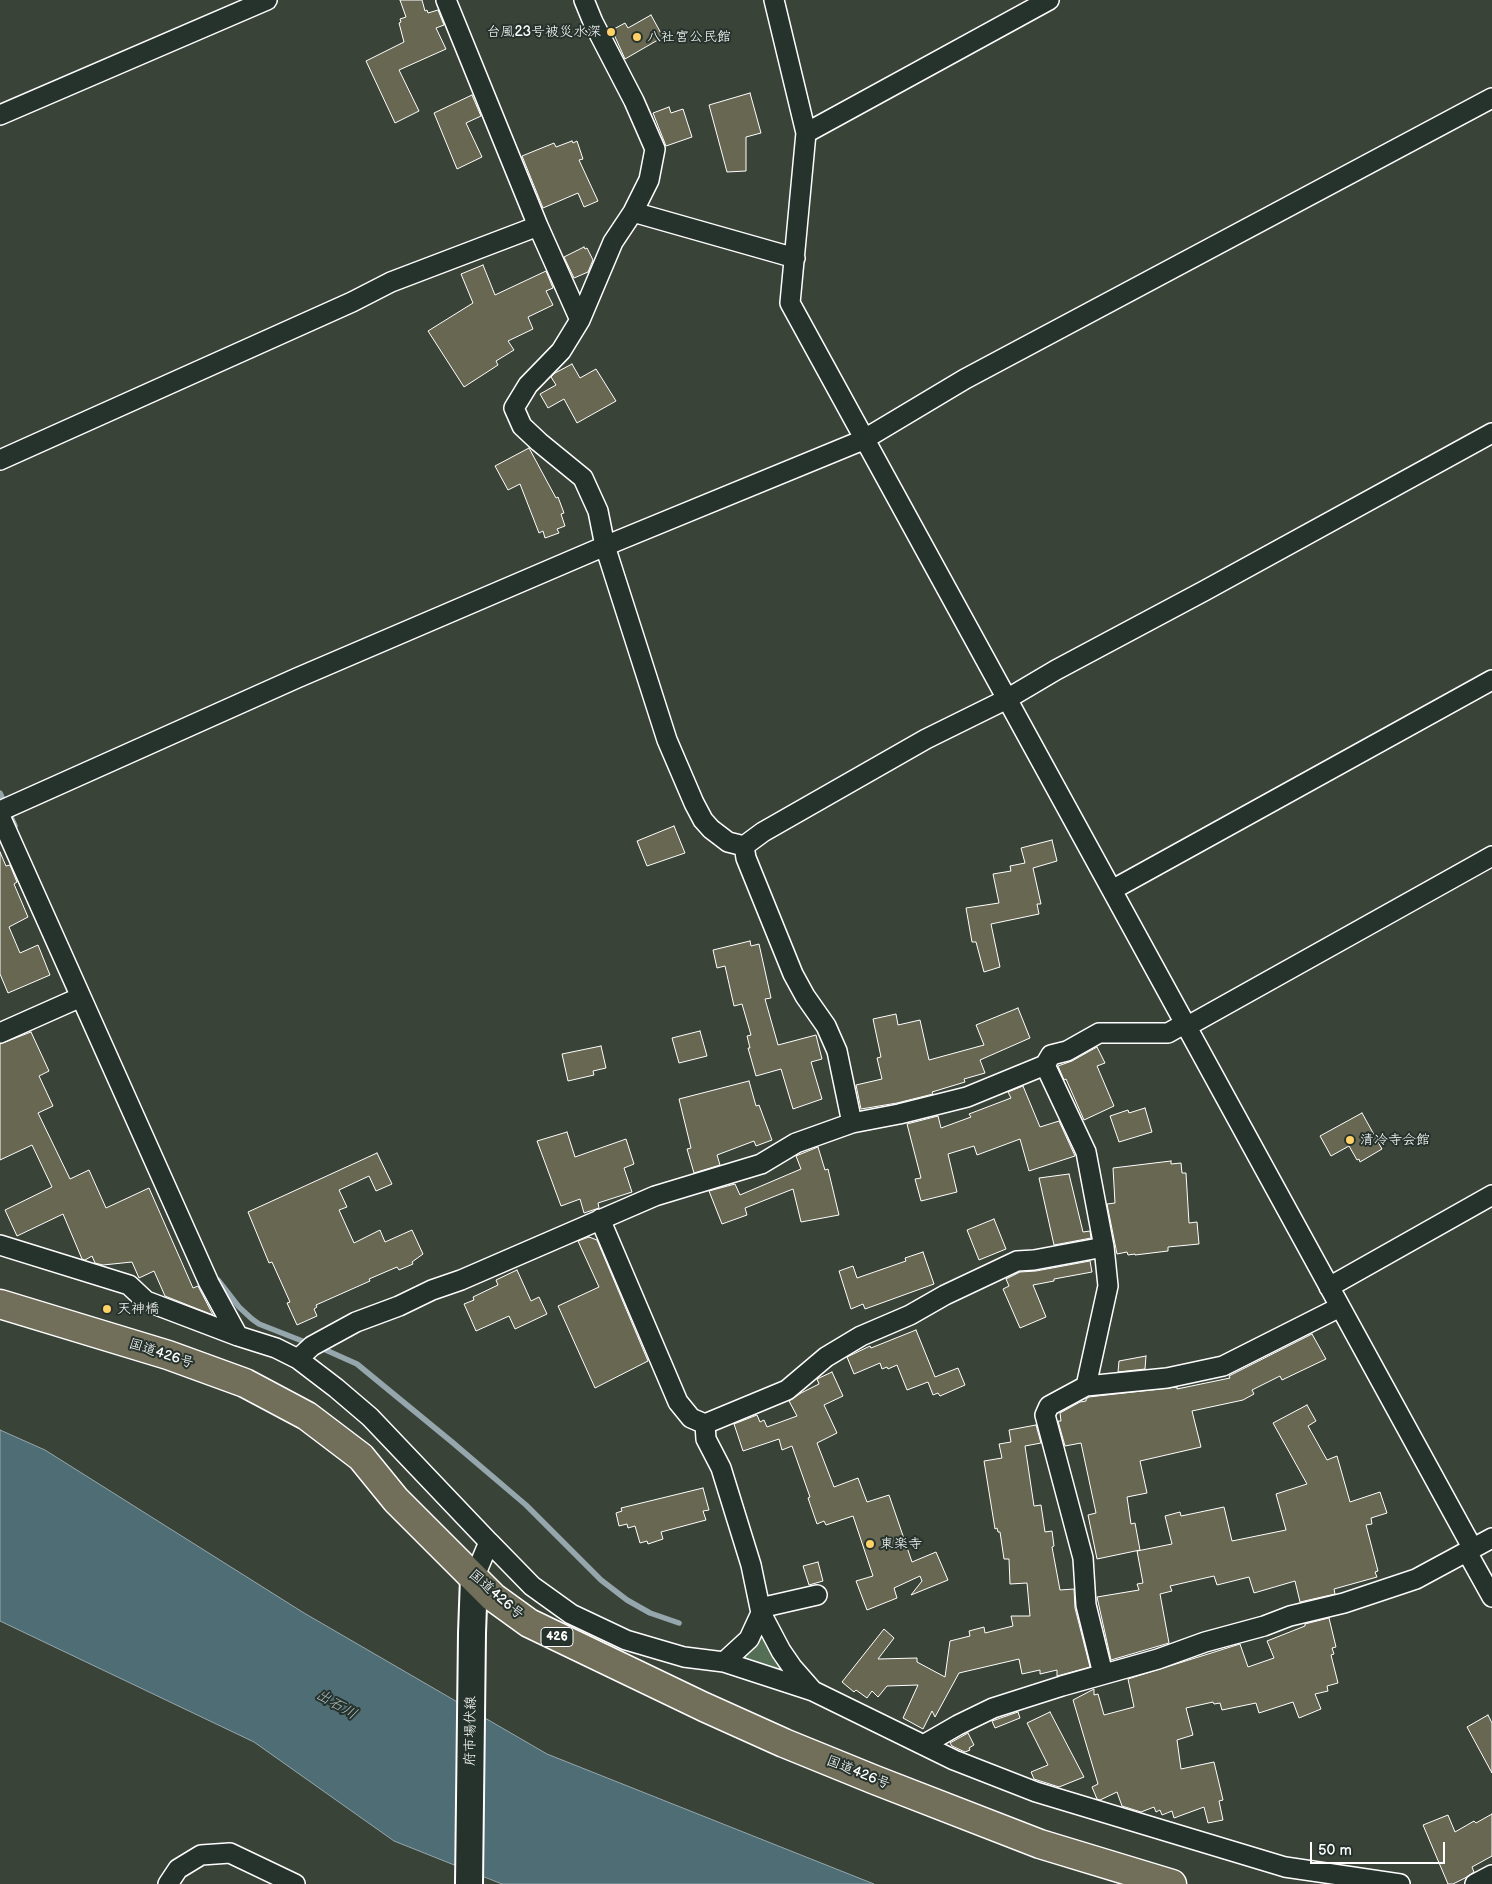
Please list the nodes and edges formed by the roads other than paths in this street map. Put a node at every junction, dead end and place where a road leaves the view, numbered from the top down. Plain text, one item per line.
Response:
1 (267, 0) edge
2 (446, 0) edge
3 (584, 0) edge
4 (774, 0) edge
5 (1049, 0) edge
6 (1492, 98) edge
7 (0, 115) edge
8 (806, 133) junction
9 (633, 212) junction
10 (538, 226) junction
11 (794, 258) junction
12 (580, 320) junction
13 (1492, 432) edge
14 (863, 440) junction
15 (0, 460) edge
16 (605, 546) junction
17 (1492, 680) edge
18 (1007, 699) junction
19 (0, 811) edge
20 (0, 816) edge
21 (744, 846) junction
22 (1492, 856) edge
23 (1112, 890) junction
24 (81, 996) junction
25 (1185, 1026) junction
26 (0, 1033) edge
27 (1045, 1065) junction
28 (852, 1123) junction
29 (1492, 1196) edge
30 (600, 1219) junction
31 (0, 1245) edge
32 (1104, 1246) junction
33 (1329, 1287) junction
34 (0, 1304) edge
35 (1340, 1307) junction
36 (238, 1336) junction
37 (298, 1359) junction
38 (1086, 1386) junction
39 (705, 1424) junction
40 (1492, 1538) edge
41 (489, 1542) junction
42 (1470, 1550) junction
43 (474, 1578) junction
44 (817, 1596) dead end
45 (1492, 1596) edge
46 (761, 1611) junction
47 (724, 1662) junction
48 (1103, 1674) junction
49 (813, 1691) junction
50 (925, 1744) junction
51 (1492, 1875) edge
52 (168, 1884) edge
53 (295, 1884) edge
54 (469, 1884) edge
55 (1172, 1884) edge
56 (1400, 1884) edge
57 (1475, 1884) edge

1 - 7 street
2 - 10 street
3 - 9 street
4 - 8 street
5 - 8 street
6 - 14 street
8 - 11 street
9 - 11 street
9 - 12 street
10 - 12 street
10 - 15 street
11 - 14 street
12 - 16 street
13 - 18 street
14 - 16 street
14 - 18 street
16 - 19 street
16 - 21 street
17 - 23 street
18 - 21 street
18 - 23 street
20 - 24 street
21 - 28 street
22 - 25 street
23 - 25 street
24 - 26 street
24 - 36 street
25 - 27 street
25 - 33 street
27 - 28 street
27 - 32 street
28 - 30 street
29 - 33 street
30 - 37 street
30 - 39 street
31 - 36 street
32 - 38 street
32 - 39 street
33 - 35 street
34 - 43 highway, 国道426号 / 426
35 - 38 street
35 - 42 street
36 - 37 street
37 - 41 street
38 - 48 street
39 - 46 street
40 - 42 street
41 - 43 street
41 - 47 street
42 - 45 street
42 - 48 street
43 - 54 main road, 府市場伏線
43 - 55 highway, 国道426号 / 426
44 - 46 street
46 - 47 street
46 - 49 street
47 - 49 street
48 - 50 street
49 - 50 street
50 - 56 street
51 - 57 street
52 - 53 street

